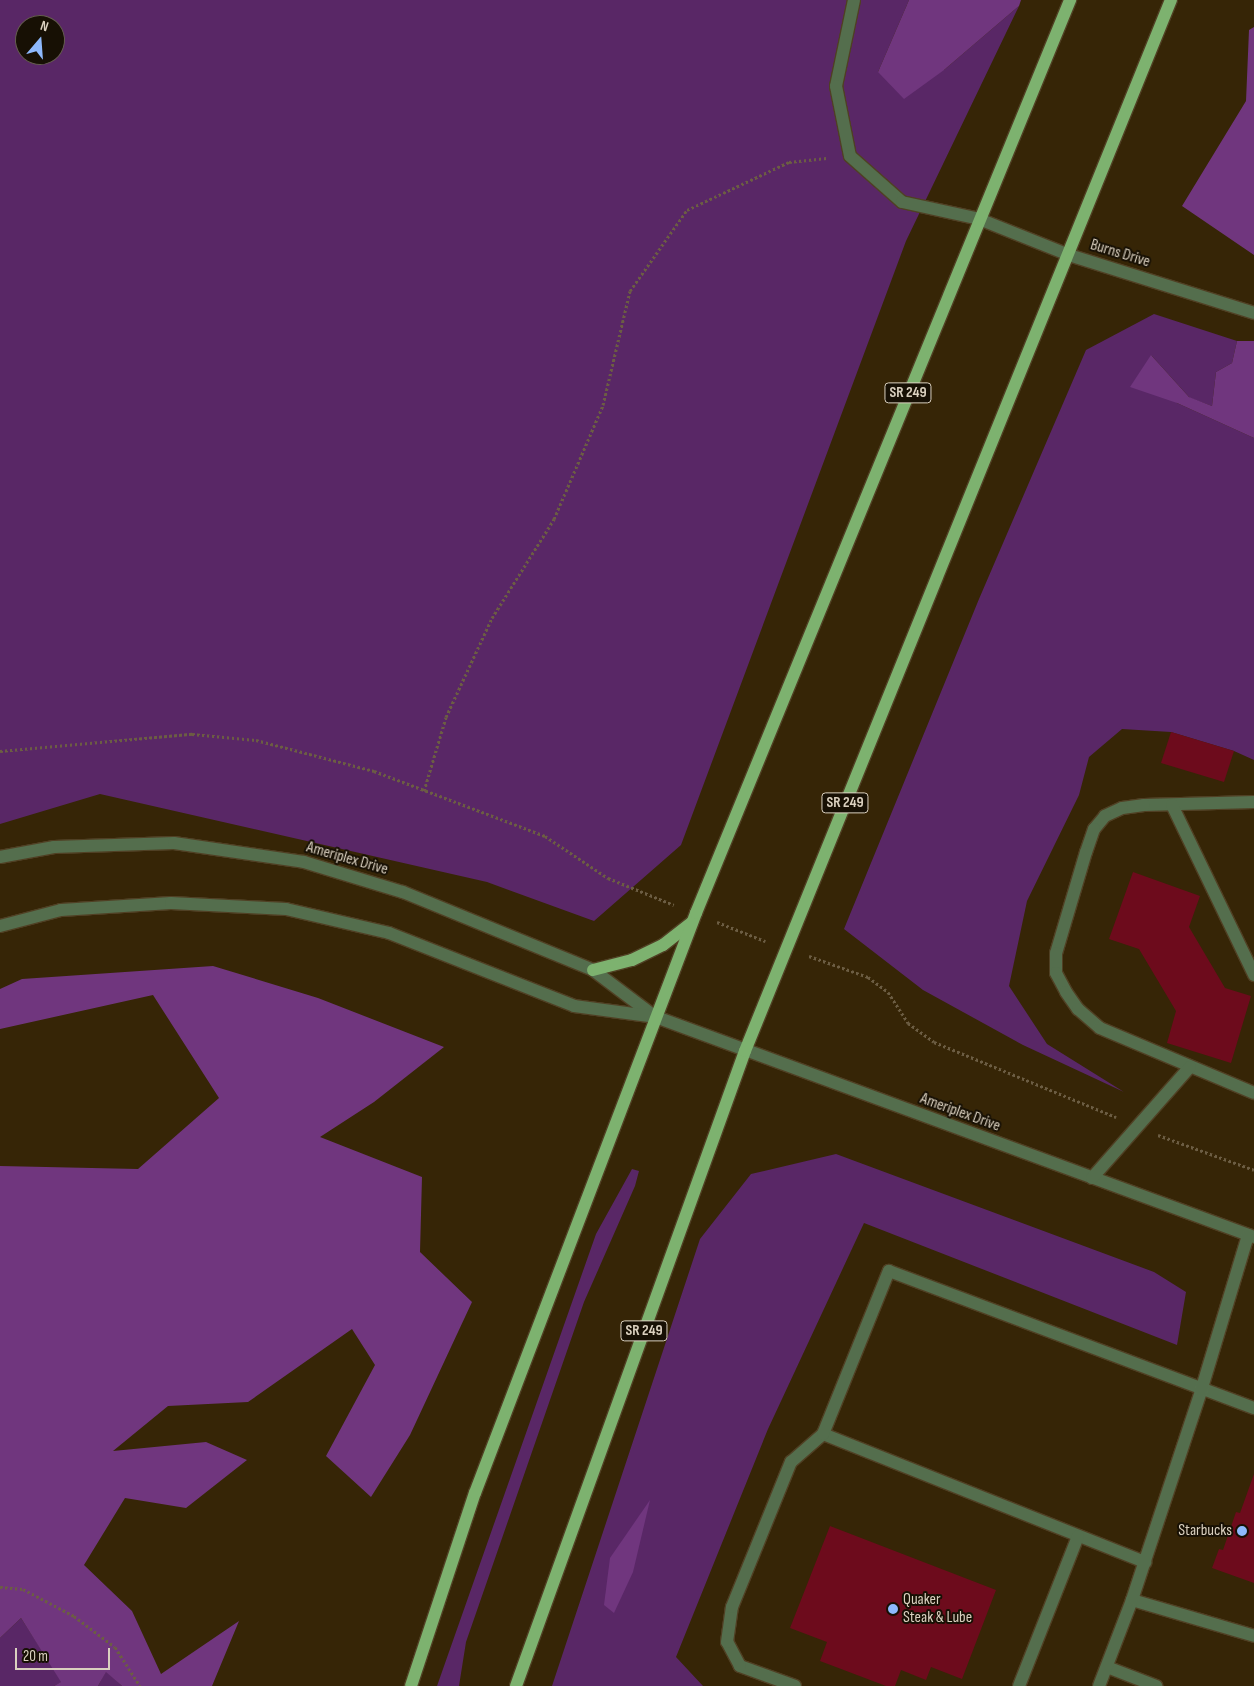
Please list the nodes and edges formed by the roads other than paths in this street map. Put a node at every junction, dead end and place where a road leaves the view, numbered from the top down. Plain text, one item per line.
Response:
1 (854, 0) edge
2 (1070, 0) edge
3 (1171, 0) edge
4 (980, 220) junction
5 (1069, 255) junction
6 (1254, 313) edge
7 (1254, 802) edge
8 (1172, 805) junction
9 (0, 857) edge
10 (694, 917) junction
11 (0, 926) edge
12 (593, 970) junction
13 (1254, 975) edge
14 (656, 1017) junction
15 (745, 1052) junction
16 (1190, 1067) junction
17 (1254, 1094) edge
18 (1092, 1178) junction
19 (1251, 1236) edge
20 (1201, 1391) junction
21 (1254, 1408) edge
22 (822, 1434) junction
23 (1078, 1536) junction
24 (1144, 1562) junction
25 (1132, 1600) junction
26 (1254, 1636) edge
27 (1107, 1667) junction
28 (411, 1686) edge
29 (516, 1686) edge
30 (795, 1686) edge
31 (1019, 1686) edge
32 (1099, 1686) edge
33 (1156, 1686) edge

1 - 4 street, Burns Drive
2 - 4 main road, SR 249
3 - 5 main road, SR 249
4 - 5 street, Burns Drive
4 - 10 main road, SR 249
5 - 6 street, Burns Drive
5 - 15 main road, SR 249
7 - 8 street
8 - 13 street
8 - 16 street
9 - 12 street, Ameriplex Drive
10 - 12 main road
10 - 14 main road, SR 249
11 - 14 street, Ameriplex Drive
12 - 14 street, Ameriplex Drive
14 - 15 street, Ameriplex Drive
14 - 28 main road, SR 249
15 - 18 street, Ameriplex Drive
15 - 29 main road, SR 249
16 - 17 street
16 - 18 street
18 - 19 street, Ameriplex Drive
19 - 20 street
20 - 21 street
20 - 22 street
20 - 24 street
22 - 23 street
22 - 30 street
23 - 24 street
23 - 31 street
24 - 25 street
25 - 26 street
25 - 27 street
27 - 32 street
27 - 33 street

